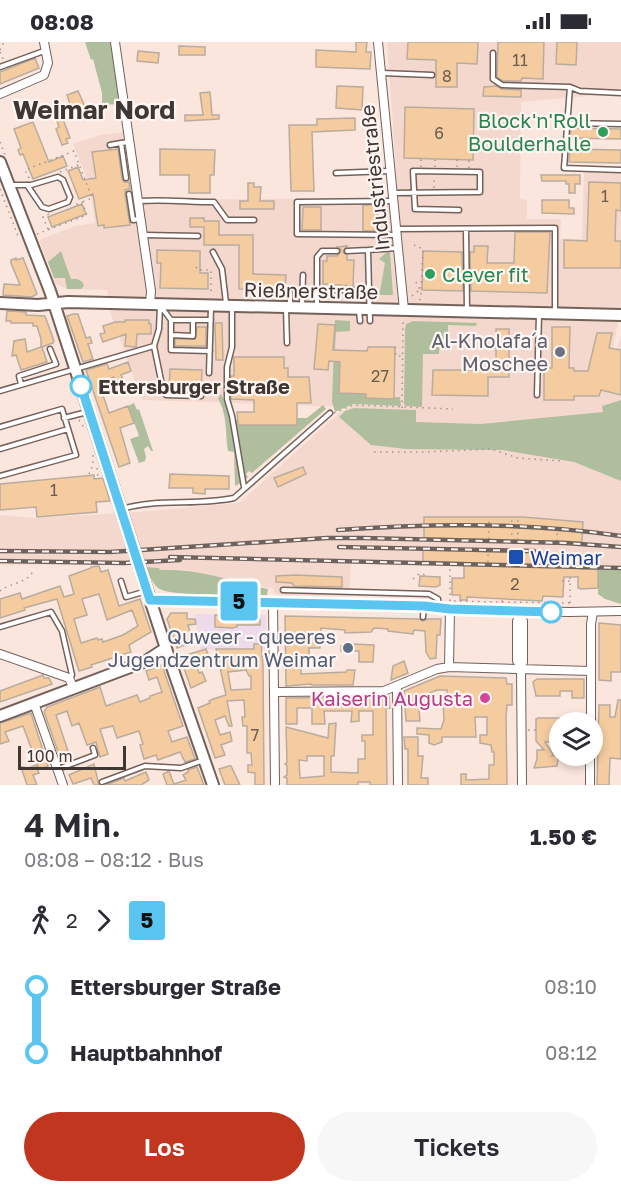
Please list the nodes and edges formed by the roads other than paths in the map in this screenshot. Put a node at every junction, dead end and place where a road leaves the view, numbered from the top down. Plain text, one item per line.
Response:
1 (115, 42) edge
2 (378, 42) edge
3 (45, 46) edge
4 (493, 53) dead end
5 (3, 66) edge
6 (381, 73) junction
7 (432, 75) dead end
8 (570, 87) junction
9 (621, 93) edge
10 (0, 94) edge
11 (567, 123) junction
12 (621, 124) edge
13 (131, 142) junction
14 (121, 143) junction
15 (110, 144) dead end
16 (0, 162) edge
17 (621, 170) edge
18 (389, 171) junction
19 (336, 173) dead end
20 (126, 178) dead end
21 (9, 185) junction
22 (29, 185) junction
23 (413, 191) junction
24 (129, 194) dead end
25 (393, 197) junction
26 (138, 201) junction
27 (459, 210) dead end
28 (141, 219) junction
29 (254, 220) dead end
30 (466, 229) junction
31 (396, 232) junction
32 (143, 235) junction
33 (198, 236) dead end
34 (398, 248) junction
35 (368, 250) junction
36 (337, 251) dead end
37 (347, 251) dead end
38 (213, 252) dead end
39 (303, 275) dead end
40 (317, 290) junction
41 (369, 290) junction
42 (291, 293) dead end
43 (0, 303) edge
44 (54, 303) junction
45 (155, 305) junction
46 (211, 306) junction
47 (229, 307) junction
48 (288, 308) junction
49 (302, 308) junction
50 (317, 309) junction
51 (404, 310) junction
52 (467, 311) junction
53 (538, 313) junction
54 (555, 314) junction
55 (364, 315) junction
56 (621, 315) edge
57 (171, 320) junction
58 (193, 320) junction
59 (211, 320) junction
60 (171, 335) junction
61 (286, 343) dead end
62 (154, 346) junction
63 (50, 349) dead end
64 (210, 351) junction
65 (76, 369) junction
66 (210, 373) dead end
67 (21, 384) junction
68 (0, 391) edge
69 (537, 395) dead end
70 (201, 396) dead end
71 (90, 411) junction
72 (330, 413) road end
73 (64, 418) junction
74 (0, 427) edge
75 (68, 429) junction
76 (0, 449) edge
77 (0, 476) edge
78 (244, 488) junction
79 (122, 508) junction
80 (121, 581) dead end
81 (283, 590) dead end
82 (149, 595) junction
83 (273, 602) junction
84 (450, 605) junction
85 (424, 606) junction
86 (439, 607) junction
87 (621, 610) edge
88 (593, 612) junction
89 (423, 617) dead end
90 (520, 617) joint
91 (0, 627) edge
92 (166, 648) junction
93 (0, 654) edge
94 (449, 667) junction
95 (521, 669) junction
96 (591, 671) junction
97 (69, 678) junction
98 (396, 686) junction
99 (74, 689) junction
100 (275, 692) junction
101 (34, 704) junction
102 (591, 712) edge
103 (0, 716) edge
104 (93, 748) dead end
105 (204, 760) junction
106 (590, 766) edge
107 (57, 769) junction
108 (102, 782) dead end
109 (63, 785) edge
110 (213, 785) edge
111 (275, 785) edge
112 (398, 785) edge
113 (522, 785) edge
114 (590, 785) edge

1 - 13 street
2 - 6 street, Industriestraße
3 - 5 lane
3 - 10 street
4 - 8 lane
6 - 7 lane
6 - 18 street, Industriestraße
8 - 9 lane
8 - 11 lane
11 - 12 lane
11 - 17 lane
13 - 14 lane
13 - 26 street
14 - 15 lane
14 - 20 lane
16 - 21 street
18 - 19 lane
18 - 25 street, Industriestraße
21 - 22 lane
21 - 44 street
22 - 22 lane
23 - 23 lane
23 - 25 lane
23 - 27 lane
24 - 28 lane
25 - 31 street, Industriestraße
25 - 31 lane
26 - 28 street
26 - 29 lane
28 - 32 street
30 - 31 lane
30 - 52 lane
30 - 54 lane
31 - 34 street, Industriestraße
32 - 33 lane
32 - 45 street
34 - 35 lane
34 - 51 street, Industriestraße
35 - 37 lane
35 - 41 lane
36 - 40 lane
38 - 47 lane
39 - 49 lane
40 - 41 lane
40 - 50 lane
41 - 55 lane
42 - 48 lane
43 - 44 street, Rießnerstraße
44 - 45 street, Rießnerstraße
44 - 65 street
45 - 46 street, Rießnerstraße
45 - 57 lane
45 - 62 lane
46 - 47 street, Rießnerstraße
46 - 59 lane
47 - 48 street, Rießnerstraße
47 - 78 lane
48 - 49 street, Rießnerstraße
48 - 61 lane
49 - 50 street, Rießnerstraße
50 - 55 street, Rießnerstraße
51 - 52 street, Rießnerstraße
51 - 55 street, Rießnerstraße
52 - 53 street, Rießnerstraße
53 - 54 street, Rießnerstraße
53 - 69 lane
54 - 56 street, Rießnerstraße
57 - 58 lane
57 - 60 lane
58 - 59 lane
58 - 60 lane
59 - 64 lane
60 - 64 lane
62 - 65 lane
62 - 70 lane
63 - 67 lane
64 - 66 lane
65 - 67 lane
65 - 71 street
67 - 68 lane
71 - 73 lane
71 - 79 street
72 - 78 lane
73 - 74 lane
73 - 75 lane
75 - 76 lane
75 - 77 lane
78 - 79 lane
79 - 82 street
80 - 82 lane
81 - 86 lane
82 - 83 street
82 - 92 street
83 - 85 street
83 - 100 street
84 - 86 street
84 - 88 street
84 - 94 street
85 - 86 street
85 - 89 lane
87 - 88 street
88 - 96 street
90 - 90 street
91 - 97 lane
92 - 99 street
92 - 105 street
93 - 97 street
94 - 95 street
94 - 98 street
95 - 96 street
95 - 113 street
96 - 102 street
97 - 99 street
98 - 100 street
98 - 112 street
99 - 101 street
100 - 111 street
101 - 103 street
101 - 107 street
104 - 107 lane
105 - 108 lane
105 - 110 street
106 - 114 street
107 - 109 street

